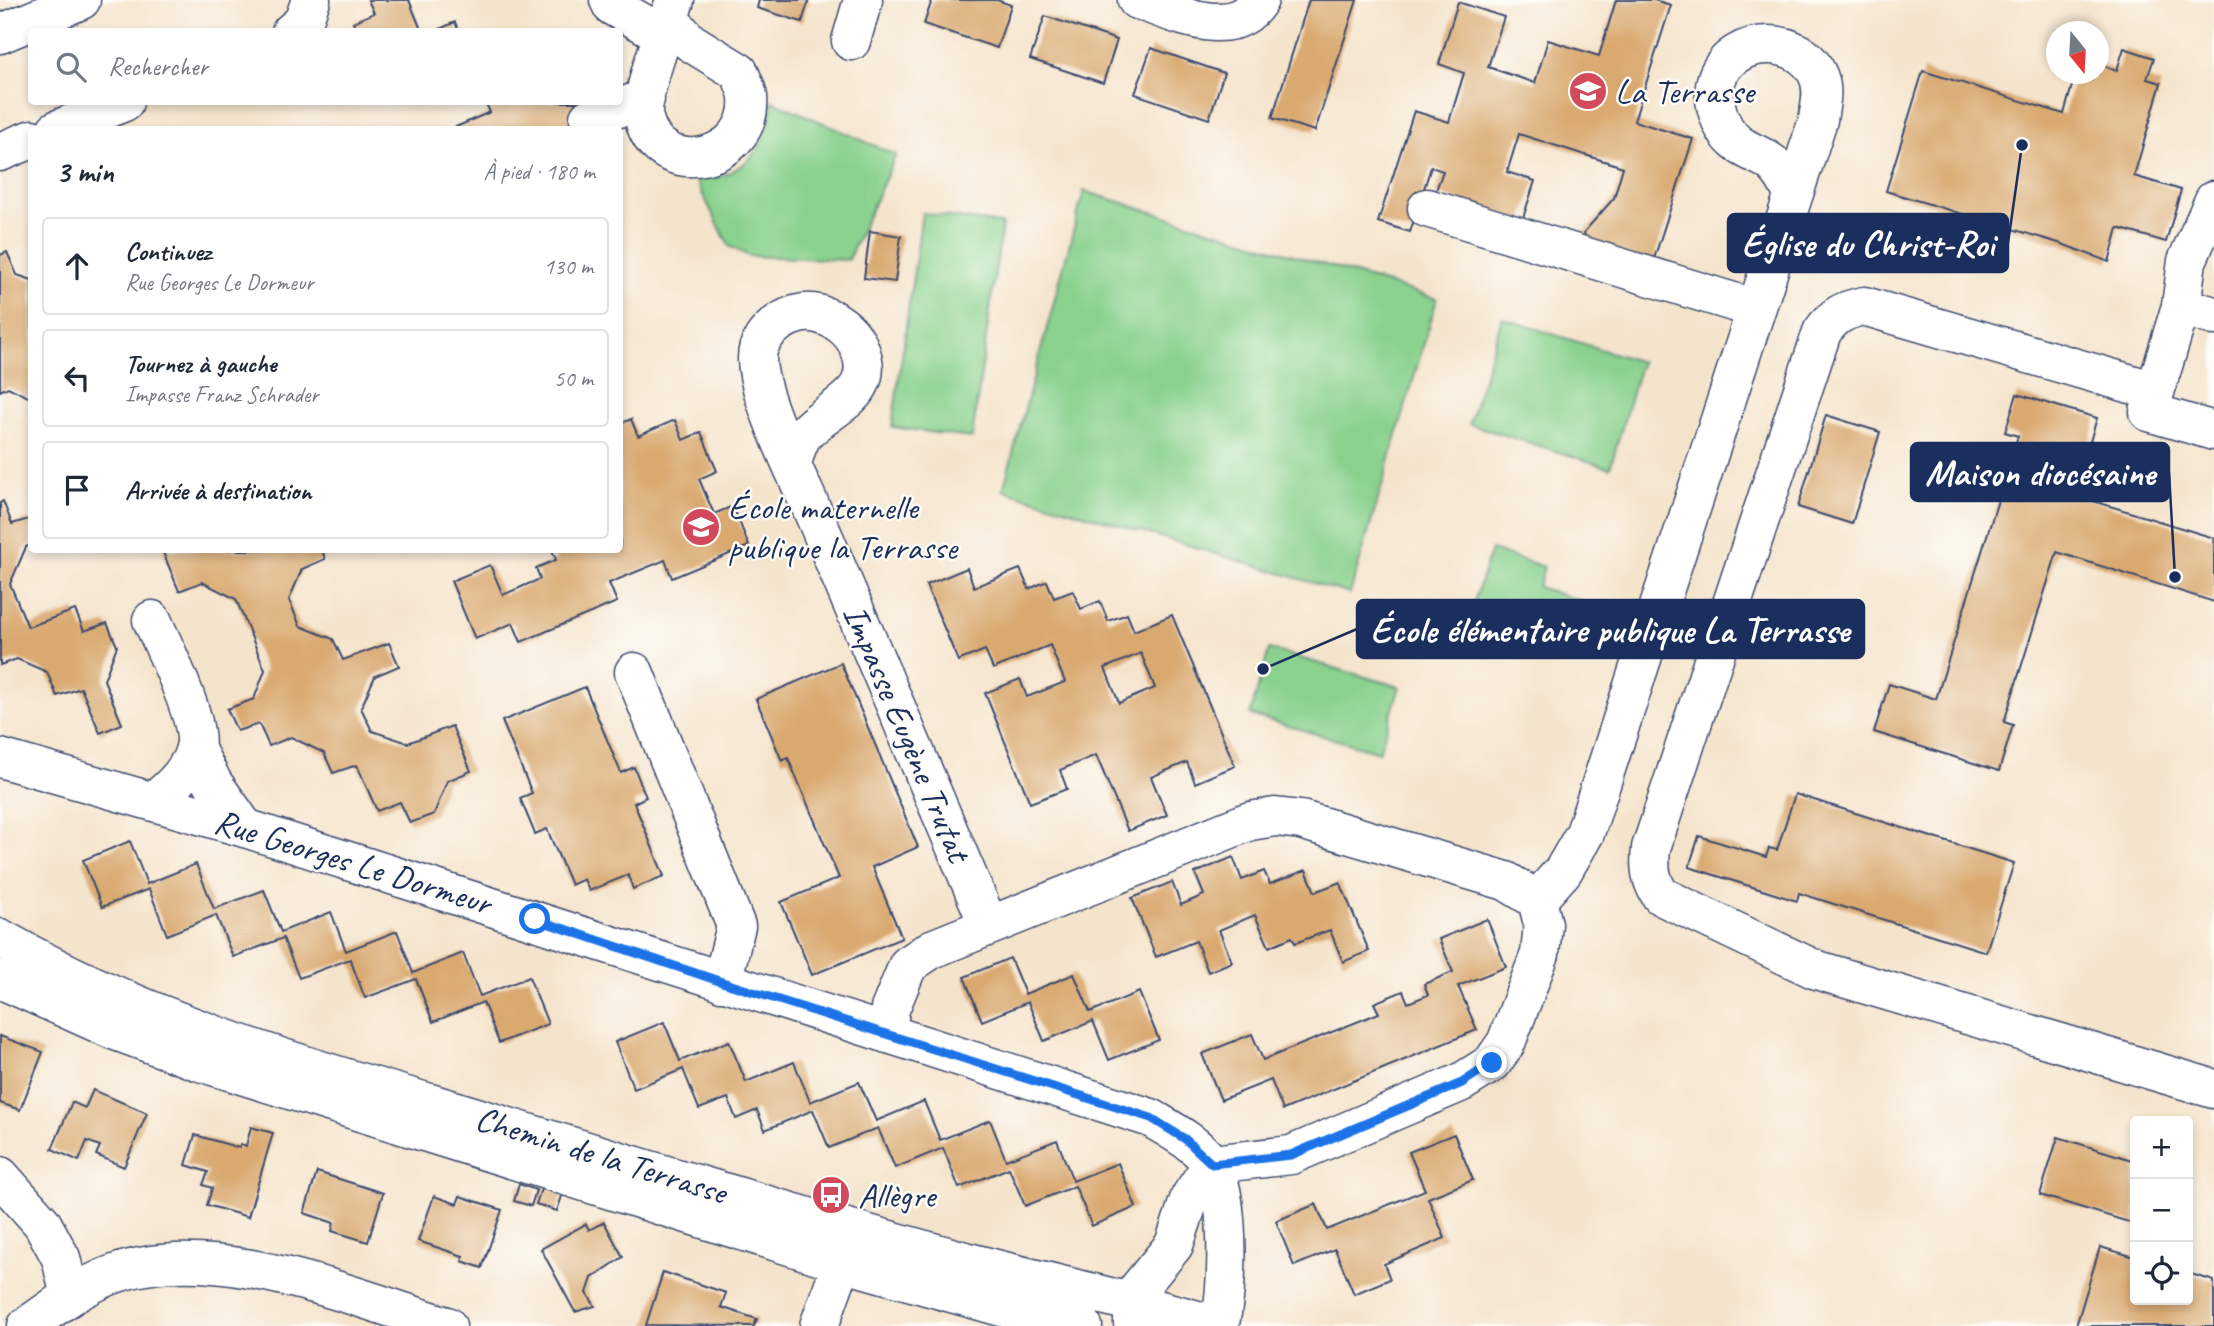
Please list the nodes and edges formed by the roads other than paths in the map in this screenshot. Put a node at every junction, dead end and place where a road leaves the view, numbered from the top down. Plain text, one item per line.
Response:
1 (81, 0) edge
2 (311, 0) edge
3 (863, 0) edge
4 (1137, 0) edge
5 (1259, 0) edge
6 (610, 3) edge
7 (669, 18) edge
8 (296, 28) edge
9 (0, 34) edge
10 (851, 41) dead end
11 (645, 99) junction
12 (117, 105) edge
13 (589, 118) dead end
14 (66, 126) edge
15 (28, 141) edge
16 (0, 152) edge
17 (1793, 195) dead end
18 (2214, 200) edge
19 (1427, 208) dead end
20 (1756, 309) junction
21 (2197, 311) edge
22 (2155, 391) junction
23 (2214, 431) edge
24 (792, 463) dead end
25 (152, 620) dead end
26 (634, 672) dead end
27 (195, 748) junction
28 (0, 758) edge
29 (155, 800) junction
30 (245, 828) junction
31 (1537, 900) junction
32 (989, 926) junction
33 (0, 938) edge
34 (0, 979) edge
35 (722, 982) junction
36 (887, 1034) junction
37 (2214, 1089) edge
38 (1212, 1164) junction
39 (0, 1176) edge
40 (848, 1246) junction
41 (70, 1296) junction
42 (1133, 1313) edge
43 (27, 1326) edge
44 (447, 1326) edge
45 (819, 1326) edge
46 (1083, 1326) edge
47 (1219, 1326) edge

1 - 9 street
2 - 8 street
3 - 10 street
4 - 5 street
6 - 7 street
7 - 11 street
7 - 11 street
11 - 13 street
12 - 14 street
15 - 16 street
17 - 20 street
18 - 21 street
19 - 20 street
20 - 31 street
21 - 22 street
22 - 23 street
22 - 37 street
24 - 32 street, Impasse Eugène Trutat
25 - 27 street
26 - 35 street
27 - 29 street
27 - 30 street
28 - 29 street, Rue Georges Le Dormeur
29 - 30 street, Rue Georges Le Dormeur
30 - 35 street, Rue Georges Le Dormeur
31 - 32 street
31 - 38 street
32 - 36 street
33 - 40 street, Chemin de la Terrasse
34 - 40 street, Chemin de la Terrasse
35 - 36 street, Rue Georges Le Dormeur
36 - 38 street, Rue Georges Le Dormeur
38 - 42 street
38 - 47 street
39 - 41 street
40 - 42 street, Chemin de la Terrasse
40 - 45 street
40 - 46 street, Chemin de la Terrasse
41 - 43 street
41 - 44 street
42 - 47 street, Chemin de la Terrasse

